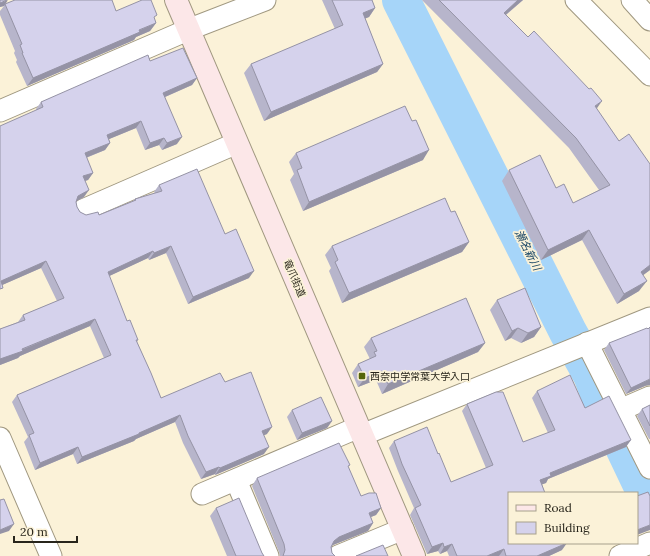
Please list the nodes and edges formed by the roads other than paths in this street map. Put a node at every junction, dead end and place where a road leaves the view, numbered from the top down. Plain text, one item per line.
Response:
1 (176, 0) edge
2 (266, 0) edge
3 (576, 0) edge
4 (632, 0) edge
5 (650, 20) edge
6 (190, 29) junction
7 (650, 75) edge
8 (0, 111) edge
9 (237, 144) junction
10 (83, 210) dead end
11 (650, 318) edge
12 (587, 343) junction
13 (650, 397) edge
14 (620, 410) junction
15 (361, 431) junction
16 (0, 438) edge
17 (650, 468) edge
18 (236, 480) junction
19 (202, 494) dead end
20 (403, 529) junction
21 (650, 543) edge
22 (51, 556) edge
23 (268, 556) edge
24 (338, 556) edge
25 (414, 556) edge
26 (620, 556) edge

1 - 6 main road, 竜爪街道
2 - 6 street
3 - 7 street
4 - 5 street
6 - 8 street
6 - 9 main road, 竜爪街道
9 - 10 street
9 - 15 main road, 竜爪街道
11 - 12 street
12 - 14 street
12 - 15 street
13 - 14 street
14 - 17 street
15 - 18 street
15 - 20 main road, 竜爪街道
16 - 22 street
18 - 19 street
18 - 23 street
20 - 24 street
20 - 25 main road, 竜爪街道
21 - 26 street

